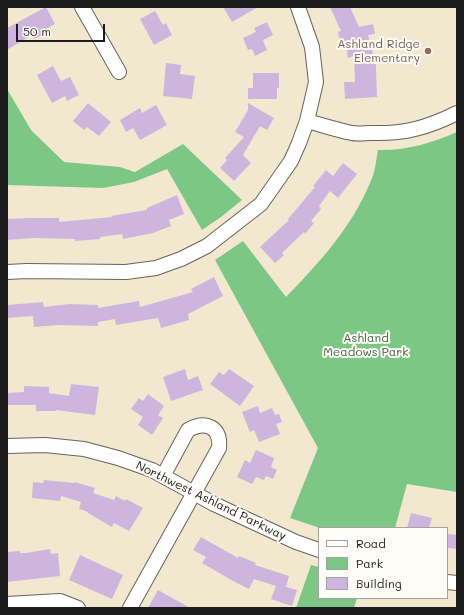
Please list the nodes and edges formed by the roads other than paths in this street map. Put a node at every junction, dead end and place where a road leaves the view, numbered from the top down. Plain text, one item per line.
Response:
1 (82, 7) edge
2 (298, 7) edge
3 (119, 72) dead end
4 (457, 113) edge
5 (307, 121) junction
6 (7, 272) edge
7 (7, 446) edge
8 (163, 476) junction
9 (194, 492) junction
10 (318, 550) edge
11 (7, 604) edge
12 (78, 608) edge
13 (130, 608) edge

1 - 3 street
2 - 5 street
4 - 5 street
5 - 6 street
7 - 8 street, Northwest Ashland Parkway
8 - 9 street, Northwest Ashland Parkway
8 - 9 street
9 - 10 street, Northwest Ashland Parkway
9 - 13 street
11 - 12 street

